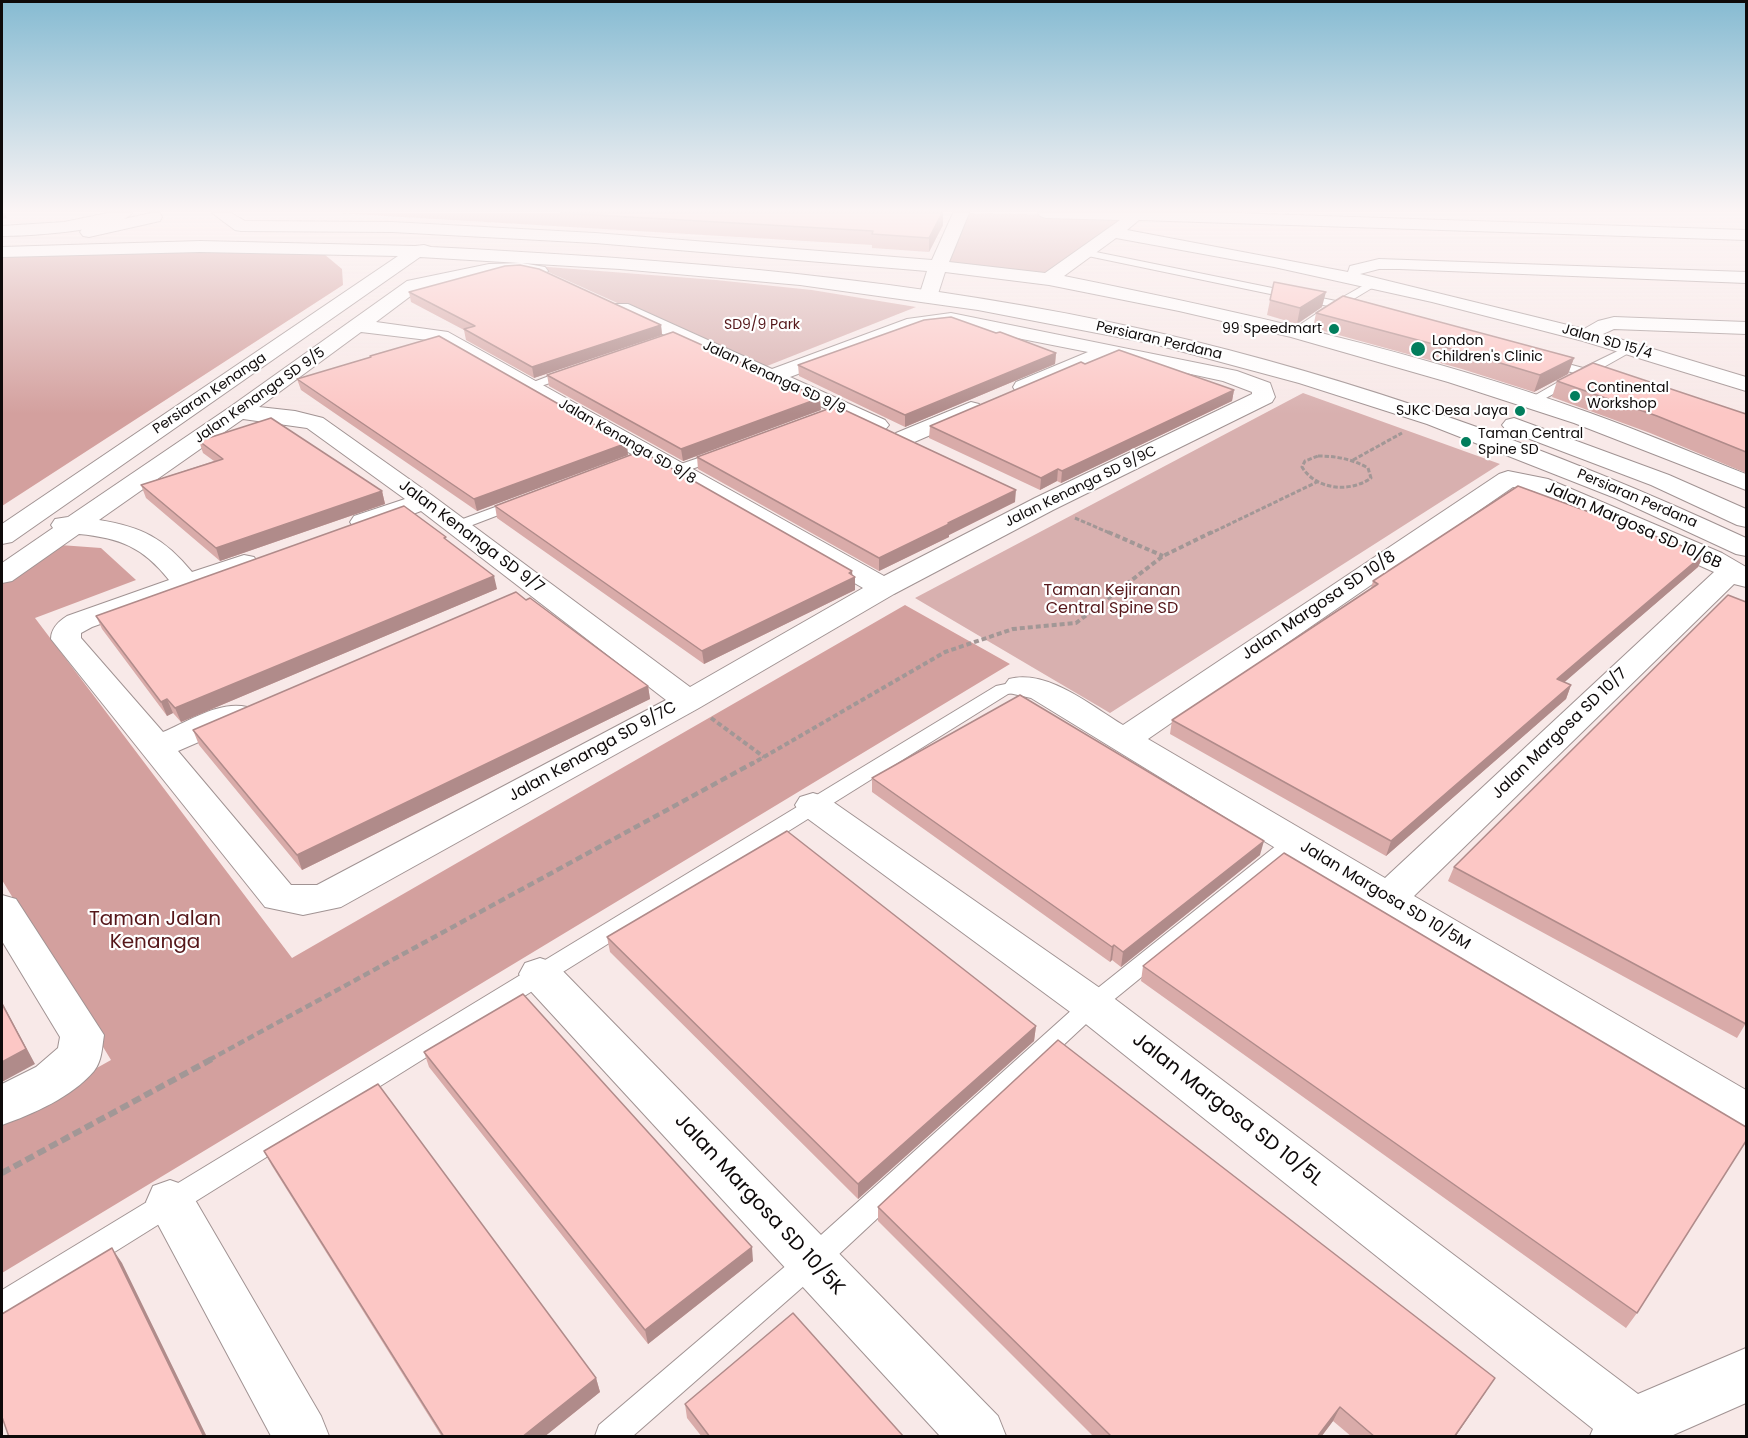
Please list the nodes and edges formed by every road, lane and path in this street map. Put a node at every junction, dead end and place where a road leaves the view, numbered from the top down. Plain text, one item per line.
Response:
1 (377, 280) edge
2 (379, 280) edge
3 (432, 280) edge
4 (561, 280) edge
5 (858, 280) edge
6 (913, 280) edge
7 (918, 280) edge
8 (1006, 280) edge
9 (1055, 280) edge
10 (1218, 280) edge
11 (1368, 280) edge
12 (374, 282) junction
13 (933, 282) junction
14 (1377, 282) junction
15 (568, 283) edge
16 (599, 298) edge
17 (1338, 304) junction
18 (1371, 312) edge
19 (359, 326) junction
20 (1746, 328) edge
21 (1296, 332) junction
22 (680, 335) junction
23 (1588, 335) junction
24 (658, 342) edge
25 (1630, 348) junction
26 (1110, 350) junction
27 (1246, 353) junction
28 (1532, 357) edge
29 (583, 368) edge
30 (1585, 372) junction
31 (774, 376) junction
32 (1607, 379) edge
33 (1746, 384) edge
34 (529, 386) junction
35 (1531, 401) junction
36 (842, 408) junction
37 (238, 412) junction
38 (820, 417) edge
39 (1430, 418) junction
40 (904, 438) junction
41 (926, 448) edge
42 (732, 450) edge
43 (1353, 460) junction
44 (677, 470) junction
45 (1518, 479) joint
46 (1317, 482) junction
47 (1746, 483) edge
48 (528, 498) edge
49 (1033, 499) junction
50 (424, 501) junction
51 (1746, 519) edge
52 (25, 521) junction
53 (75, 526) junction
54 (457, 526) junction
55 (345, 529) edge
56 (2, 536) edge
57 (265, 556) edge
58 (1163, 556) junction
59 (1742, 566) edge
60 (2, 575) edge
61 (186, 583) junction
62 (535, 586) junction
63 (884, 588) junction
64 (503, 600) edge
65 (1020, 686) joint
66 (687, 700) junction
67 (266, 701) edge
68 (722, 726) dead end
69 (1124, 740) junction
70 (158, 747) junction
71 (764, 757) junction
72 (813, 805) junction
73 (1294, 842) junction
74 (1388, 898) junction
75 (2, 909) edge
76 (540, 974) junction
77 (1092, 1005) junction
78 (2, 1106) edge
79 (1746, 1113) edge
80 (2, 1173) edge
81 (170, 1202) junction
82 (812, 1261) junction
83 (2, 1306) edge
84 (1746, 1375) edge
85 (1626, 1431) edge
86 (301, 1437) edge
87 (610, 1437) edge
88 (978, 1437) edge

1 - 12 street, Persiaran Kenanga
2 - 12 street
3 - 19 street, Jalan Kenanga SD 9/5
4 - 15 street, Jalan Kenanga SD 9/5
5 - 13 street, Persiaran Perdana
6 - 13 street, Persiaran Perdana
7 - 13 street
8 - 13 street
9 - 21 street
10 - 17 lane
11 - 14 street, Jalan SD 15/4
12 - 52 street, Persiaran Kenanga
13 - 27 street, Persiaran Perdana
14 - 17 lane
14 - 23 street, Jalan SD 15/4
16 - 22 street, Jalan Kenanga SD 9/9
17 - 18 lane
17 - 21 lane
19 - 34 street, Jalan Kenanga SD 9/8
19 - 37 street, Jalan Kenanga SD 9/5
20 - 23 street
21 - 35 street
22 - 24 lane
22 - 31 street, Jalan Kenanga SD 9/9
23 - 25 street, Jalan SD 15/4
25 - 30 lane
25 - 33 street, Jalan SD 15/4
26 - 31 street
26 - 40 street
26 - 49 street, Jalan Kenanga SD 9/9C
27 - 39 street, Persiaran Perdana
27 - 51 street, Persiaran Perdana
28 - 30 lane
29 - 34 lane
30 - 32 lane
30 - 35 lane
31 - 36 street, Jalan Kenanga SD 9/9
34 - 44 street, Jalan Kenanga SD 9/8
35 - 47 street
36 - 38 lane
36 - 40 street, Jalan Kenanga SD 9/9
37 - 50 street, Jalan Kenanga SD 9/7
37 - 53 street, Jalan Kenanga SD 9/5
39 - 43 path
39 - 59 street, Persiaran Perdana
40 - 41 street, Jalan Kenanga SD 9/9
42 - 44 lane
43 - 46 path
43 - 46 path
44 - 63 street, Jalan Kenanga SD 9/8
45 - 59 street, Jalan Margosa SD 10/6B
45 - 69 street, Jalan Margosa SD 10/8
46 - 58 path
48 - 54 lane
49 - 58 path
49 - 63 street, Jalan Kenanga SD 9/9C
50 - 54 street, Jalan Kenanga SD 9/7
50 - 55 street
52 - 53 street
52 - 56 street, Persiaran Kenanga
53 - 60 street, Jalan Kenanga SD 9/5
53 - 61 street
54 - 62 street, Jalan Kenanga SD 9/7
57 - 61 street
58 - 71 path
59 - 74 street, Jalan Margosa SD 10/7
61 - 70 street
62 - 64 street
62 - 66 street, Jalan Kenanga SD 9/7
63 - 66 street, Jalan Kenanga SD 9/7C
65 - 69 street, Jalan Margosa SD 10/5M
65 - 72 lane
66 - 70 street, Jalan Kenanga SD 9/7C
67 - 70 street
68 - 71 path
69 - 73 street, Jalan Margosa SD 10/5M
71 - 80 path
72 - 76 lane
72 - 77 street, Jalan Margosa SD 10/5L
73 - 74 street, Jalan Margosa SD 10/5M
73 - 77 lane
74 - 79 street, Jalan Margosa SD 10/5M
75 - 78 street
76 - 81 lane
76 - 82 street, Jalan Margosa SD 10/5K
77 - 82 lane
77 - 85 street, Jalan Margosa SD 10/5L
81 - 83 lane
81 - 86 street
82 - 87 lane
82 - 88 street, Jalan Margosa SD 10/5K
84 - 85 street

